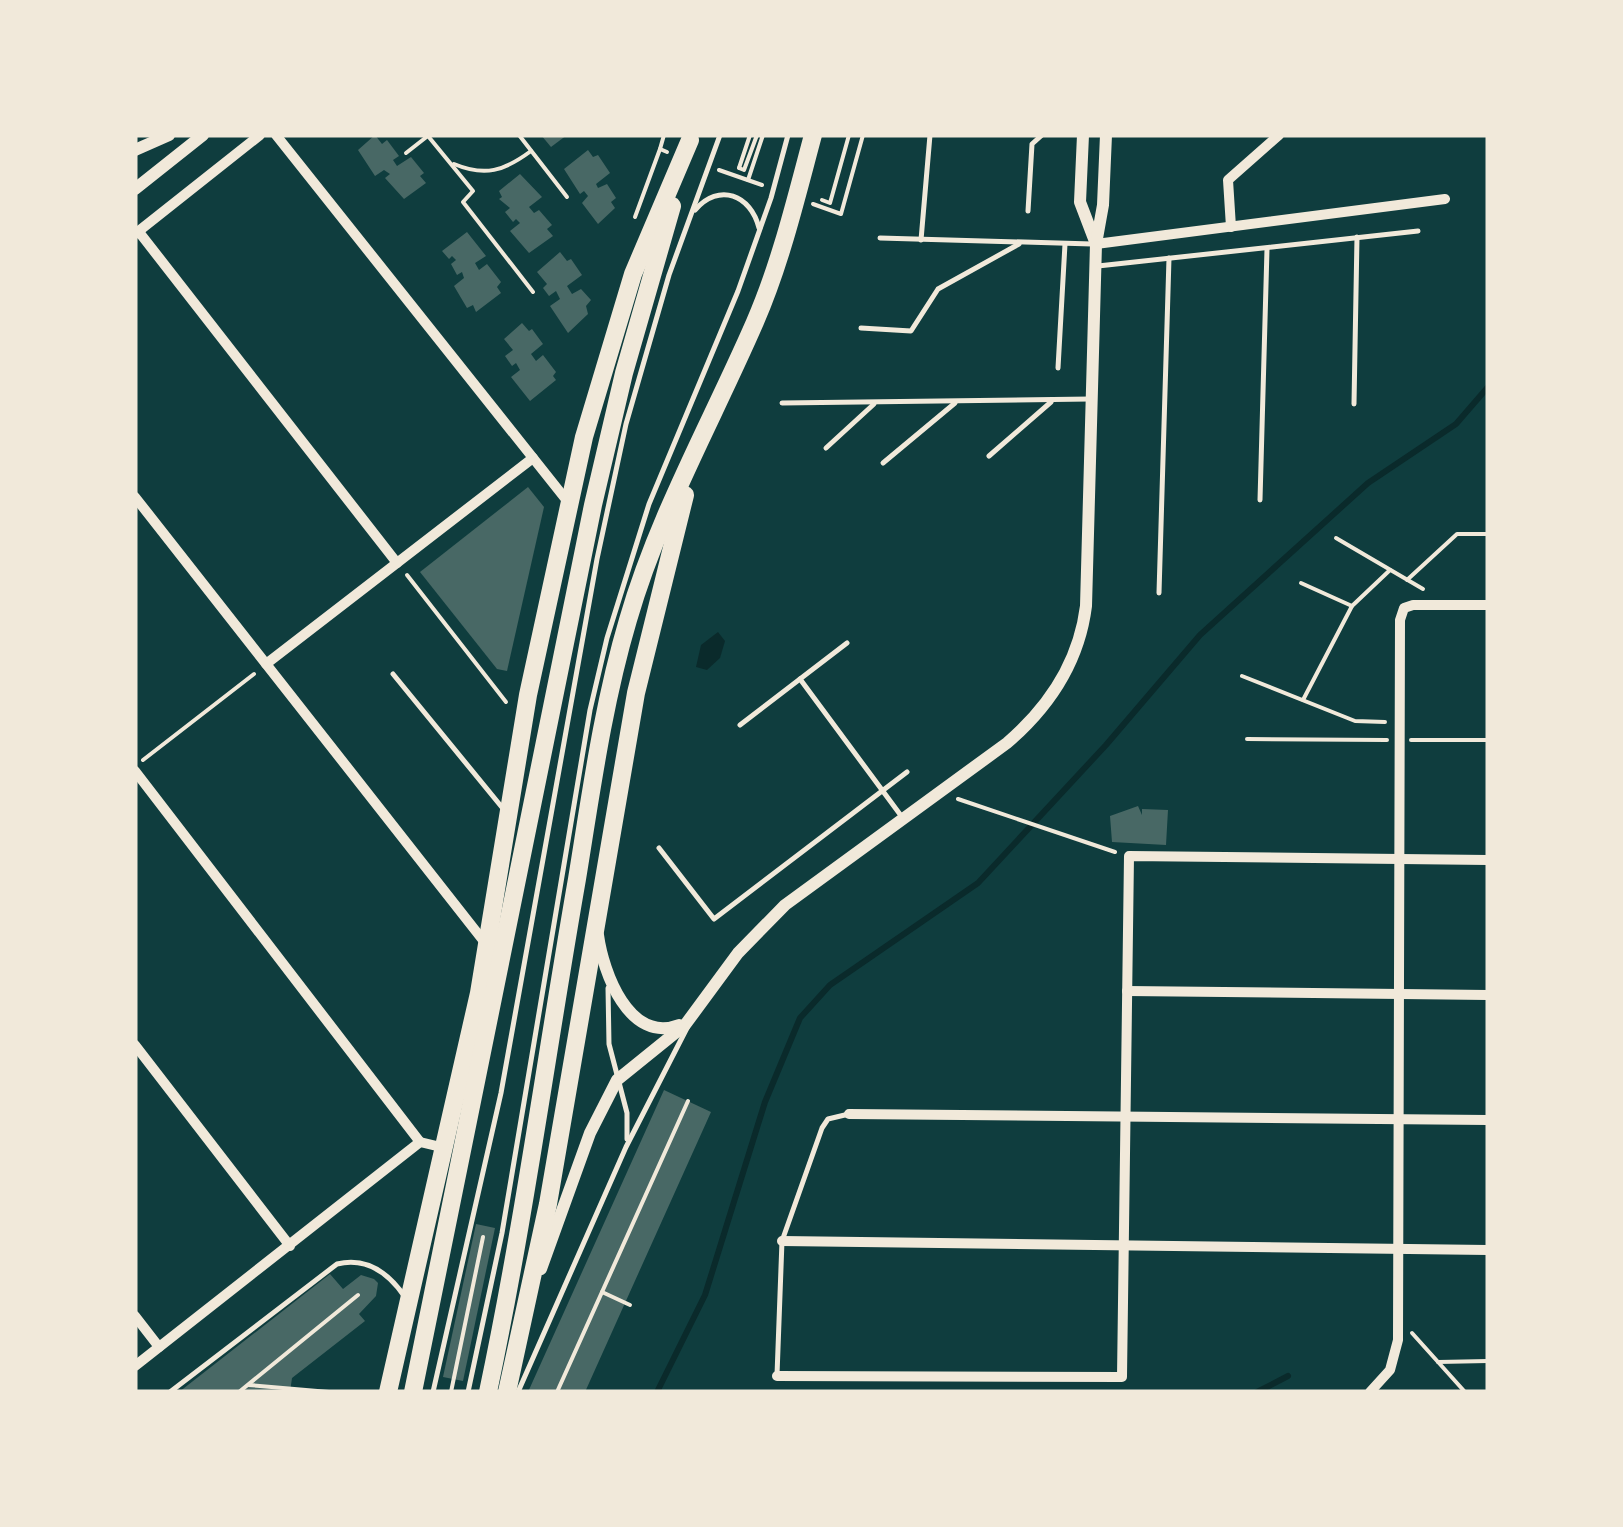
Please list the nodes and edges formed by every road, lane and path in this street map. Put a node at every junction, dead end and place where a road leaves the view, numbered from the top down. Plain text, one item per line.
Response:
1 (169, 135) edge
2 (204, 135) edge
3 (260, 135) edge
4 (276, 135) edge
5 (429, 135) edge
6 (518, 135) edge
7 (664, 135) edge
8 (720, 135) edge
9 (750, 135) edge
10 (760, 135) edge
11 (788, 135) edge
12 (813, 135) edge
13 (849, 135) edge
14 (863, 135) edge
15 (930, 135) edge
16 (1042, 135) edge
17 (1083, 135) edge
18 (1106, 135) edge
19 (1114, 135) edge
20 (1279, 135) edge
21 (691, 138) edge
22 (151, 143) junction
23 (660, 149) dead end
24 (135, 150) edge
25 (1104, 150) junction
26 (532, 152) junction
27 (406, 153) dead end
28 (449, 162) junction
29 (166, 164) junction
30 (748, 180) dead end
31 (135, 189) edge
32 (567, 197) dead end
33 (1445, 199) dead end
34 (822, 200) dead end
35 (1028, 211) dead end
36 (692, 214) junction
37 (841, 214) dead end
38 (1231, 227) junction
39 (760, 231) junction
40 (1418, 231) dead end
41 (137, 233) edge
42 (1356, 237) junction
43 (880, 238) dead end
44 (921, 240) junction
45 (1022, 242) junction
46 (1065, 244) junction
47 (1096, 244) junction
48 (1267, 247) junction
49 (1169, 258) junction
50 (1096, 266) junction
51 (533, 292) dead end
52 (861, 328) dead end
53 (1058, 368) dead end
54 (1094, 399) junction
55 (1053, 400) junction
56 (958, 401) junction
57 (876, 402) junction
58 (782, 403) dead end
59 (1354, 404) dead end
60 (826, 448) dead end
61 (696, 456) junction
62 (988, 456) dead end
63 (533, 458) junction
64 (883, 463) dead end
65 (135, 497) edge
66 (1260, 500) dead end
67 (568, 502) junction
68 (1488, 534) edge
69 (1336, 538) dead end
70 (398, 563) junction
71 (1390, 570) junction
72 (1406, 580) junction
73 (1301, 584) dead end
74 (1159, 593) dead end
75 (1449, 605) junction
76 (1488, 605) edge
77 (1352, 606) junction
78 (847, 643) dead end
79 (266, 664) junction
80 (393, 674) dead end
81 (1242, 676) dead end
82 (800, 679) junction
83 (1303, 700) junction
84 (506, 702) dead end
85 (1400, 723) junction
86 (740, 726) dead end
87 (1246, 739) dead end
88 (1400, 740) junction
89 (1488, 740) edge
90 (135, 768) edge
91 (907, 772) dead end
92 (882, 791) junction
93 (957, 799) dead end
94 (507, 814) junction
95 (904, 819) junction
96 (659, 848) dead end
97 (1104, 848) dead end
98 (1399, 859) junction
99 (1488, 860) edge
100 (596, 917) junction
101 (486, 944) junction
102 (606, 972) junction
103 (1127, 991) junction
104 (1399, 994) junction
105 (1488, 995) edge
106 (694, 1015) junction
107 (135, 1045) edge
108 (617, 1080) junction
109 (688, 1101) dead end
110 (849, 1114) joint
111 (1125, 1117) junction
112 (1398, 1120) junction
113 (1488, 1120) edge
114 (420, 1142) junction
115 (626, 1147) junction
116 (445, 1148) junction
117 (483, 1237) dead end
118 (782, 1241) junction
119 (1124, 1245) junction
120 (290, 1246) junction
121 (1398, 1248) junction
122 (1488, 1250) edge
123 (602, 1292) junction
124 (358, 1295) dead end
125 (408, 1301) junction
126 (630, 1306) dead end
127 (135, 1316) edge
128 (523, 1319) junction
129 (1398, 1319) junction
130 (159, 1347) junction
131 (1438, 1362) junction
132 (1488, 1362) edge
133 (135, 1366) edge
134 (777, 1376) joint
135 (248, 1384) junction
136 (170, 1392) edge
137 (239, 1392) edge
138 (329, 1392) edge
139 (388, 1392) edge
140 (413, 1392) edge
141 (433, 1392) edge
142 (450, 1392) edge
143 (468, 1392) edge
144 (488, 1392) edge
145 (507, 1392) edge
146 (518, 1392) edge
147 (557, 1392) edge
148 (1370, 1392) edge
149 (1465, 1392) edge

1 - 22 street
2 - 29 street
3 - 41 street
4 - 63 street
5 - 27 path
5 - 28 path
6 - 26 path
7 - 23 path
8 - 36 lane
9 - 10 path
10 - 30 path
11 - 39 lane
12 - 61 highway
13 - 34 path
14 - 37 path
15 - 44 lane
16 - 35 lane
17 - 47 street
18 - 25 street
19 - 25 street
20 - 38 street
21 - 67 highway
21 - 140 highway
22 - 24 street
22 - 29 street
25 - 47 street
26 - 28 path
26 - 32 path
28 - 51 path
29 - 31 street
33 - 38 street
36 - 39 lane
36 - 141 lane
38 - 47 street
39 - 143 lane
40 - 42 lane
41 - 70 street
42 - 48 lane
42 - 59 lane
43 - 44 lane
44 - 45 lane
45 - 46 lane
45 - 52 lane
46 - 47 lane
46 - 53 lane
47 - 50 street
48 - 49 lane
48 - 66 lane
49 - 50 lane
49 - 74 lane
50 - 54 street
54 - 55 lane
54 - 95 street
55 - 56 lane
55 - 62 lane
56 - 57 lane
56 - 64 lane
57 - 58 lane
57 - 60 lane
61 - 100 highway
61 - 144 highway
63 - 67 street
63 - 70 street
65 - 79 street
67 - 94 highway
68 - 72 path
69 - 71 path
70 - 79 street
70 - 84 path
71 - 72 path
71 - 77 path
72 - 75 path
73 - 77 path
75 - 76 street
75 - 85 street
77 - 83 path
78 - 82 lane
79 - 90 path
79 - 101 street
80 - 94 lane
81 - 83 path
82 - 86 lane
82 - 92 lane
83 - 85 path
85 - 88 street
87 - 88 path
88 - 89 path
88 - 98 street
90 - 114 street
91 - 92 lane
92 - 95 lane
92 - 96 lane
93 - 97 path
94 - 101 highway
95 - 106 street
98 - 99 street
98 - 103 street
98 - 104 street
100 - 102 street
100 - 128 highway
101 - 116 highway
102 - 106 street
102 - 108 lane
103 - 104 street
103 - 111 street
104 - 105 street
104 - 112 street
106 - 108 street
106 - 115 lane
107 - 120 street
108 - 115 lane
108 - 128 street
109 - 123 path
110 - 111 street
110 - 118 lane
111 - 112 street
111 - 119 street
112 - 113 street
112 - 121 street
114 - 116 street
114 - 120 street
115 - 146 lane
116 - 125 highway
117 - 142 path
118 - 119 street
118 - 134 lane
119 - 121 street
119 - 134 street
120 - 130 street
121 - 122 street
121 - 129 street
123 - 126 path
123 - 147 path
124 - 135 path
125 - 136 lane
125 - 139 highway
127 - 130 street
128 - 145 highway
129 - 131 path
129 - 148 street
130 - 133 street
131 - 132 path
131 - 149 path
135 - 137 path
135 - 138 path

